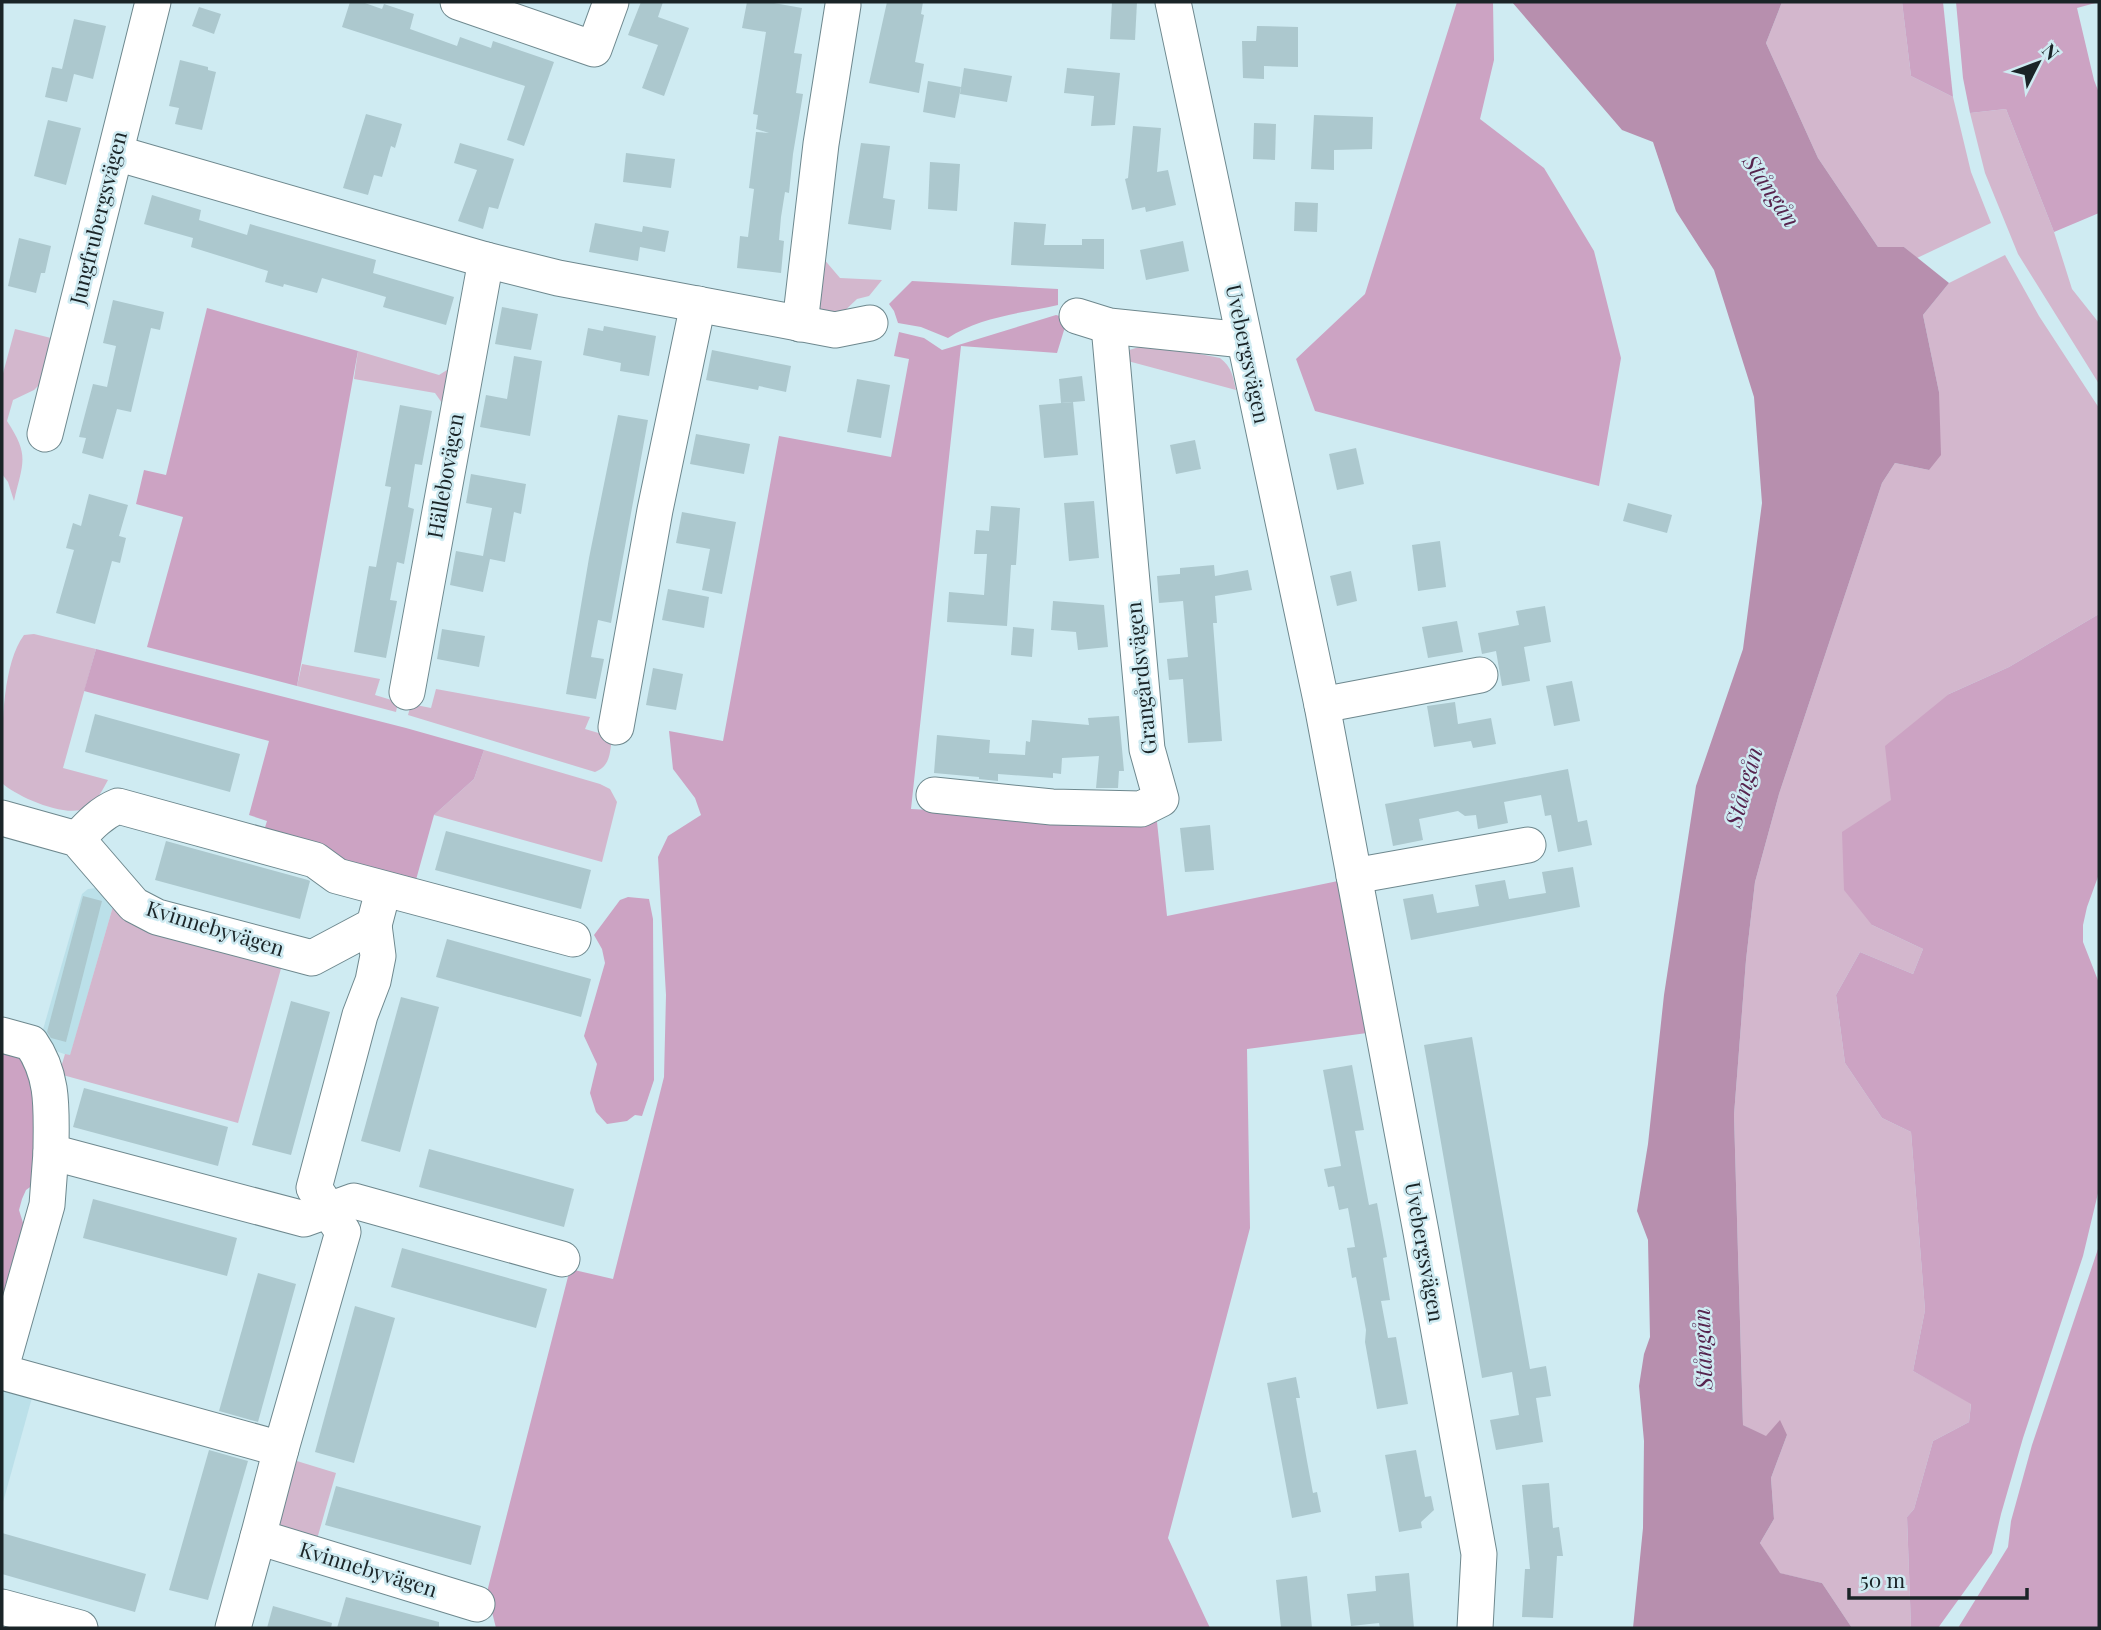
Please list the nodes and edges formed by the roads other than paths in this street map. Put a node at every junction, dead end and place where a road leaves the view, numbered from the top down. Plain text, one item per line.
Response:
1 (153, 2) edge
2 (458, 2) edge
3 (611, 2) edge
4 (1173, 2) edge
5 (843, 5) dead end
6 (116, 153) junction
7 (486, 260) junction
8 (698, 304) junction
9 (870, 323) dead end
10 (800, 324) junction
11 (1244, 340) junction
12 (45, 434) dead end
13 (1480, 675) dead end
14 (407, 692) dead end
15 (1322, 705) junction
16 (616, 727) dead end
17 (934, 795) dead end
18 (2, 818) edge
19 (77, 839) junction
20 (1528, 845) dead end
21 (1354, 876) junction
22 (384, 889) junction
23 (374, 925) junction
24 (573, 939) dead end
25 (2, 1035) edge
26 (51, 1152) junction
27 (328, 1212) junction
28 (562, 1259) dead end
29 (2, 1364) edge
30 (2, 1372) edge
31 (281, 1449) junction
32 (258, 1537) junction
33 (477, 1604) dead end
34 (2, 1607) edge
35 (80, 1628) edge
36 (233, 1628) edge
37 (1475, 1628) edge

1 - 6 street, Jungfrubergsvägen
2 - 3 street
4 - 11 street, Uvebergsvägen
5 - 10 street
6 - 7 street
6 - 12 street, Jungfrubergsvägen
7 - 8 street
7 - 14 street, Hällebovägen
8 - 10 street
8 - 16 street
9 - 10 street
11 - 15 street, Uvebergsvägen
11 - 17 street, Grangårdsvägen
13 - 15 street
15 - 21 street, Uvebergsvägen
18 - 19 street
19 - 22 street
19 - 23 street, Kvinnebyvägen
20 - 21 street
21 - 37 street, Uvebergsvägen
22 - 23 street
22 - 24 street
23 - 27 street
25 - 26 street
26 - 27 street
26 - 29 street
27 - 28 street
27 - 31 street
30 - 31 street
31 - 32 street
32 - 33 street, Kvinnebyvägen
32 - 36 street
34 - 35 street

